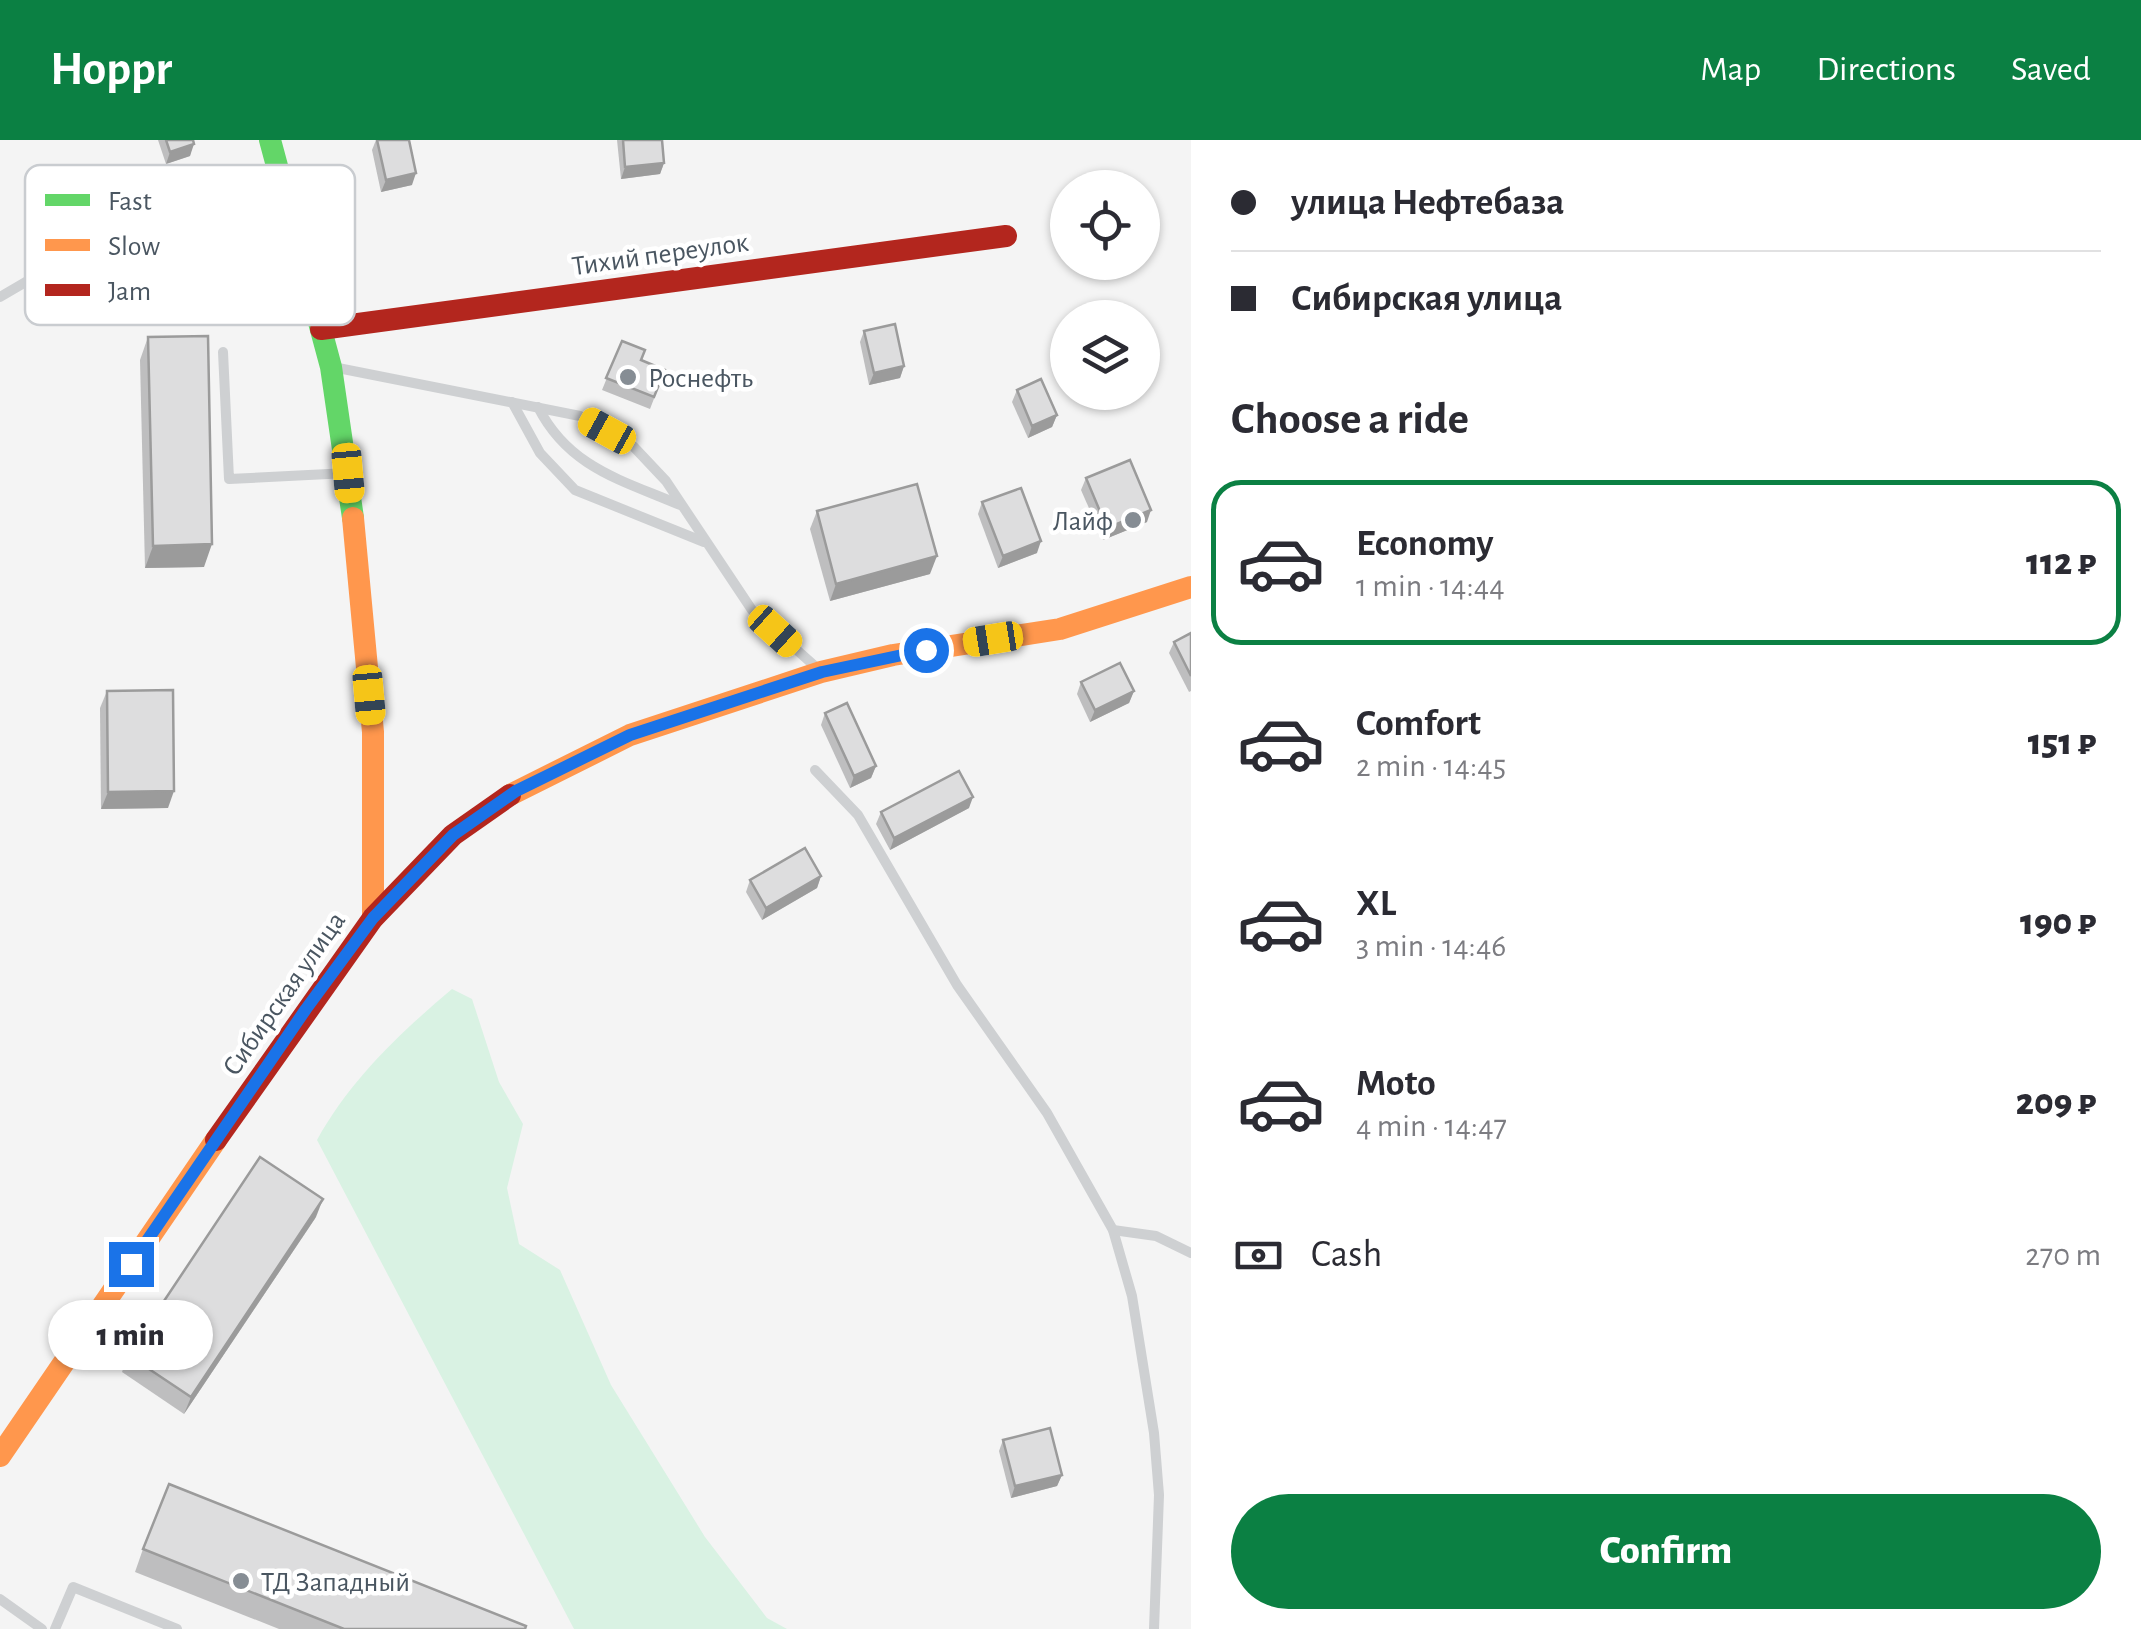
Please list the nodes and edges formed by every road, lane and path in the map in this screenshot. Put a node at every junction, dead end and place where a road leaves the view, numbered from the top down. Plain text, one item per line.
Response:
1 (270, 140) edge
2 (277, 165) edge
3 (1006, 236) dead end
4 (25, 283) edge
5 (0, 298) edge
6 (321, 325) edge
7 (351, 325) edge
8 (355, 325) edge
9 (322, 329) junction
10 (223, 352) dead end
11 (331, 367) junction
12 (512, 402) junction
13 (538, 408) junction
14 (348, 473) junction
15 (681, 506) junction
16 (704, 543) junction
17 (1191, 588) edge
18 (822, 672) junction
19 (815, 770) dead end
20 (373, 918) junction
21 (1113, 1230) junction
22 (1191, 1253) edge
23 (0, 1456) edge
24 (0, 1598) edge
25 (42, 1629) edge
26 (55, 1629) edge
27 (176, 1629) edge
28 (1154, 1629) edge

1 - 2 main road, Сибирская улица
3 - 8 main road, Тихий переулок
4 - 5 lane
6 - 9 main road, Сибирская улица
7 - 9 main road, Тихий переулок
9 - 11 main road, Сибирская улица
10 - 14 lane
11 - 12 lane
11 - 14 main road, Сибирская улица
12 - 13 lane
12 - 16 lane
13 - 15 lane
13 - 15 lane
14 - 20 main road, Сибирская улица
15 - 16 lane
16 - 18 lane
17 - 18 main road
18 - 20 main road
19 - 21 lane
20 - 23 main road, Сибирская улица
21 - 22 lane
21 - 28 lane
24 - 25 lane
26 - 27 lane

